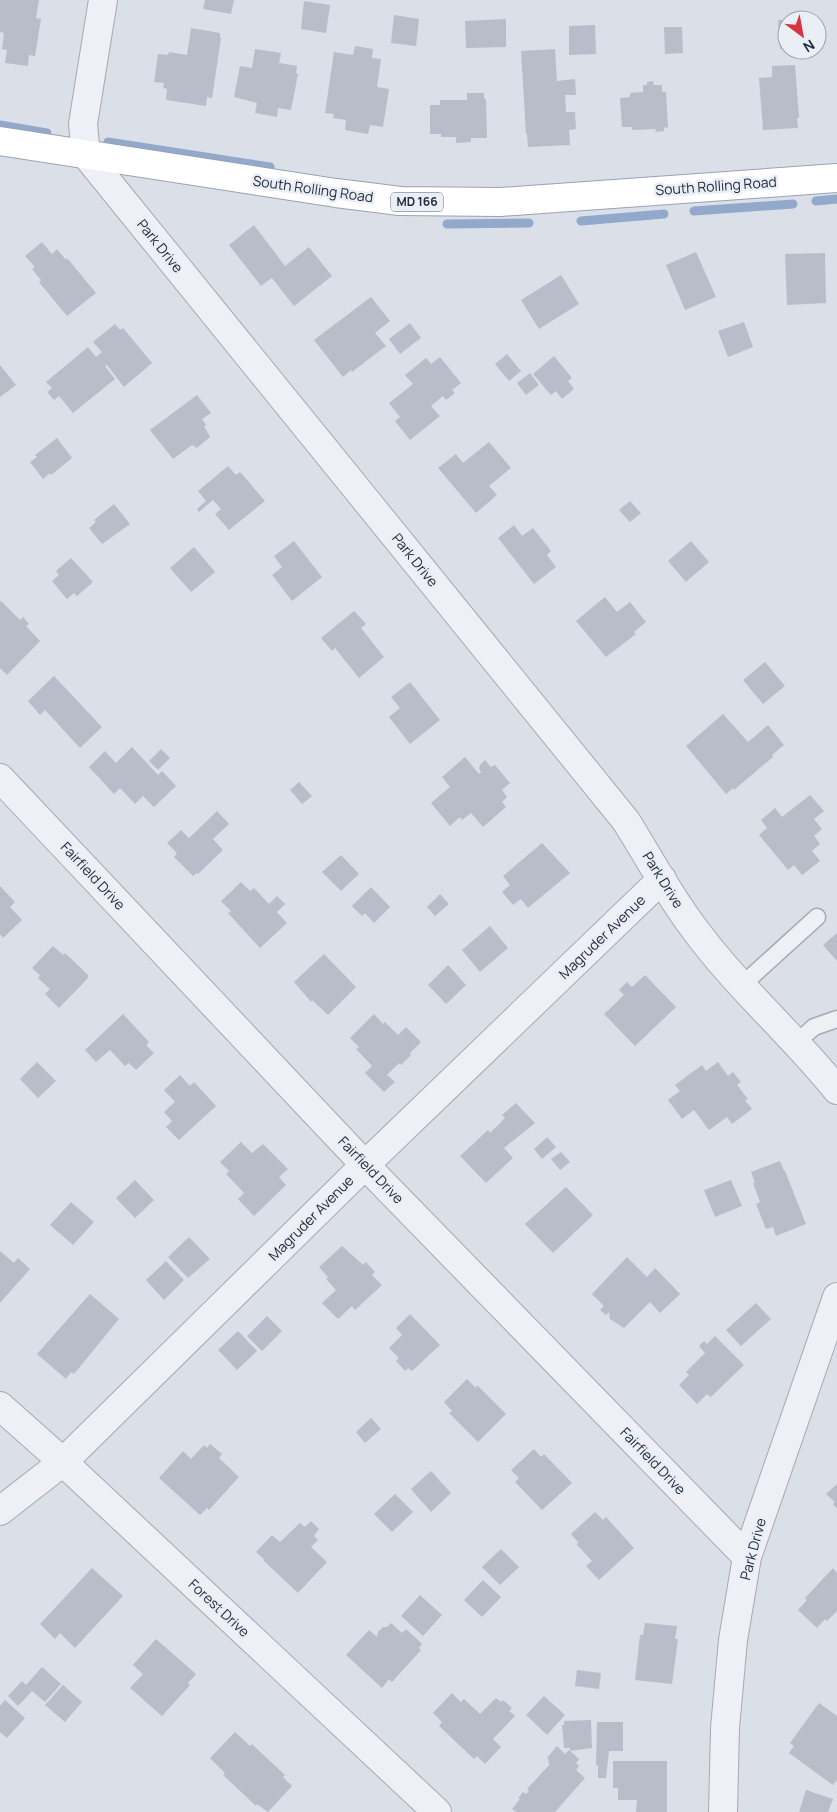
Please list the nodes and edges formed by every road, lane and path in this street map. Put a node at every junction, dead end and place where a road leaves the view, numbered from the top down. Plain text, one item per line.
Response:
1 (103, 0) edge
2 (0, 141) edge
3 (86, 155) junction
4 (837, 178) edge
5 (0, 778) edge
6 (662, 880) junction
7 (817, 917) dead end
8 (741, 986) junction
9 (837, 1018) edge
10 (796, 1043) junction
11 (837, 1090) edge
12 (365, 1165) junction
13 (837, 1297) edge
14 (0, 1406) edge
15 (63, 1462) junction
16 (0, 1511) edge
17 (747, 1558) junction
18 (437, 1812) edge
19 (723, 1812) edge

1 - 3 street
2 - 3 main road, South Rolling Road / MD 166
3 - 4 main road, South Rolling Road / MD 166
3 - 6 street, Park Drive
5 - 12 street, Fairfield Drive
6 - 8 street, Park Drive
6 - 12 street, Magruder Avenue
7 - 8 lane
8 - 10 street, Park Drive
9 - 10 lane
10 - 11 street, Park Drive
12 - 15 street, Magruder Avenue
12 - 17 street, Fairfield Drive
13 - 17 street, Park Drive
14 - 15 street, Forest Drive
15 - 16 street, Magruder Avenue
15 - 18 street, Forest Drive
17 - 19 street, Park Drive

